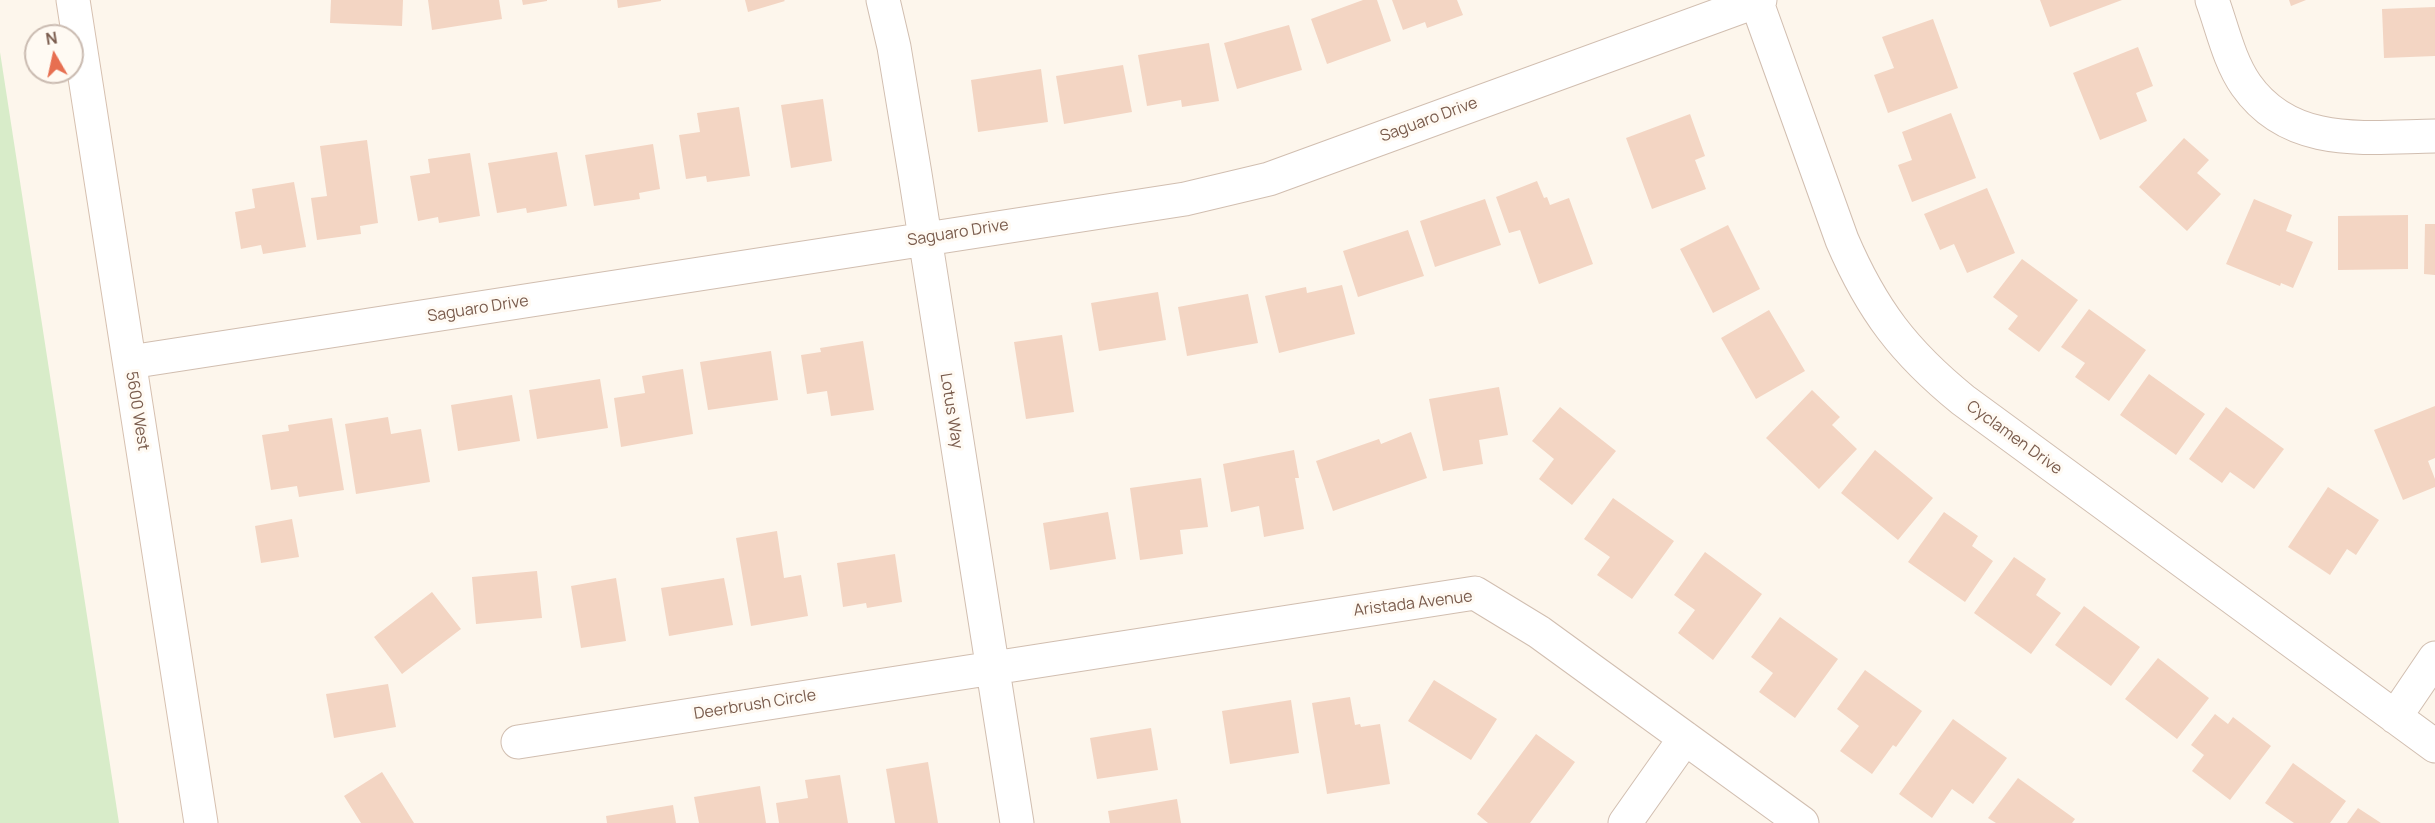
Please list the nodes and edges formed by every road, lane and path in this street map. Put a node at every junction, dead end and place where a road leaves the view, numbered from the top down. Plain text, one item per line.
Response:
1 (73, 0) edge
2 (883, 0) edge
3 (1757, 0) edge
4 (2212, 0) edge
5 (2435, 136) edge
6 (925, 238) junction
7 (130, 362) junction
8 (2435, 658) edge
9 (992, 667) junction
10 (2395, 717) junction
11 (1685, 738) junction
12 (518, 742) dead end
13 (2435, 746) edge
14 (201, 823) edge
15 (1017, 823) edge
16 (1625, 823) edge
17 (1802, 823) edge

1 - 7 street, 5600 West
2 - 6 street, Lotus Way
3 - 6 street, Saguaro Drive
3 - 10 street, Cyclamen Drive
4 - 5 street
6 - 7 street, Saguaro Drive
6 - 9 street, Lotus Way
7 - 14 street, 5600 West
8 - 10 street
9 - 11 street, Aristada Avenue
9 - 12 street, Deerbrush Circle
9 - 15 street, Lotus Way
10 - 13 street, Cyclamen Drive
11 - 16 street
11 - 17 street, Aristada Avenue

